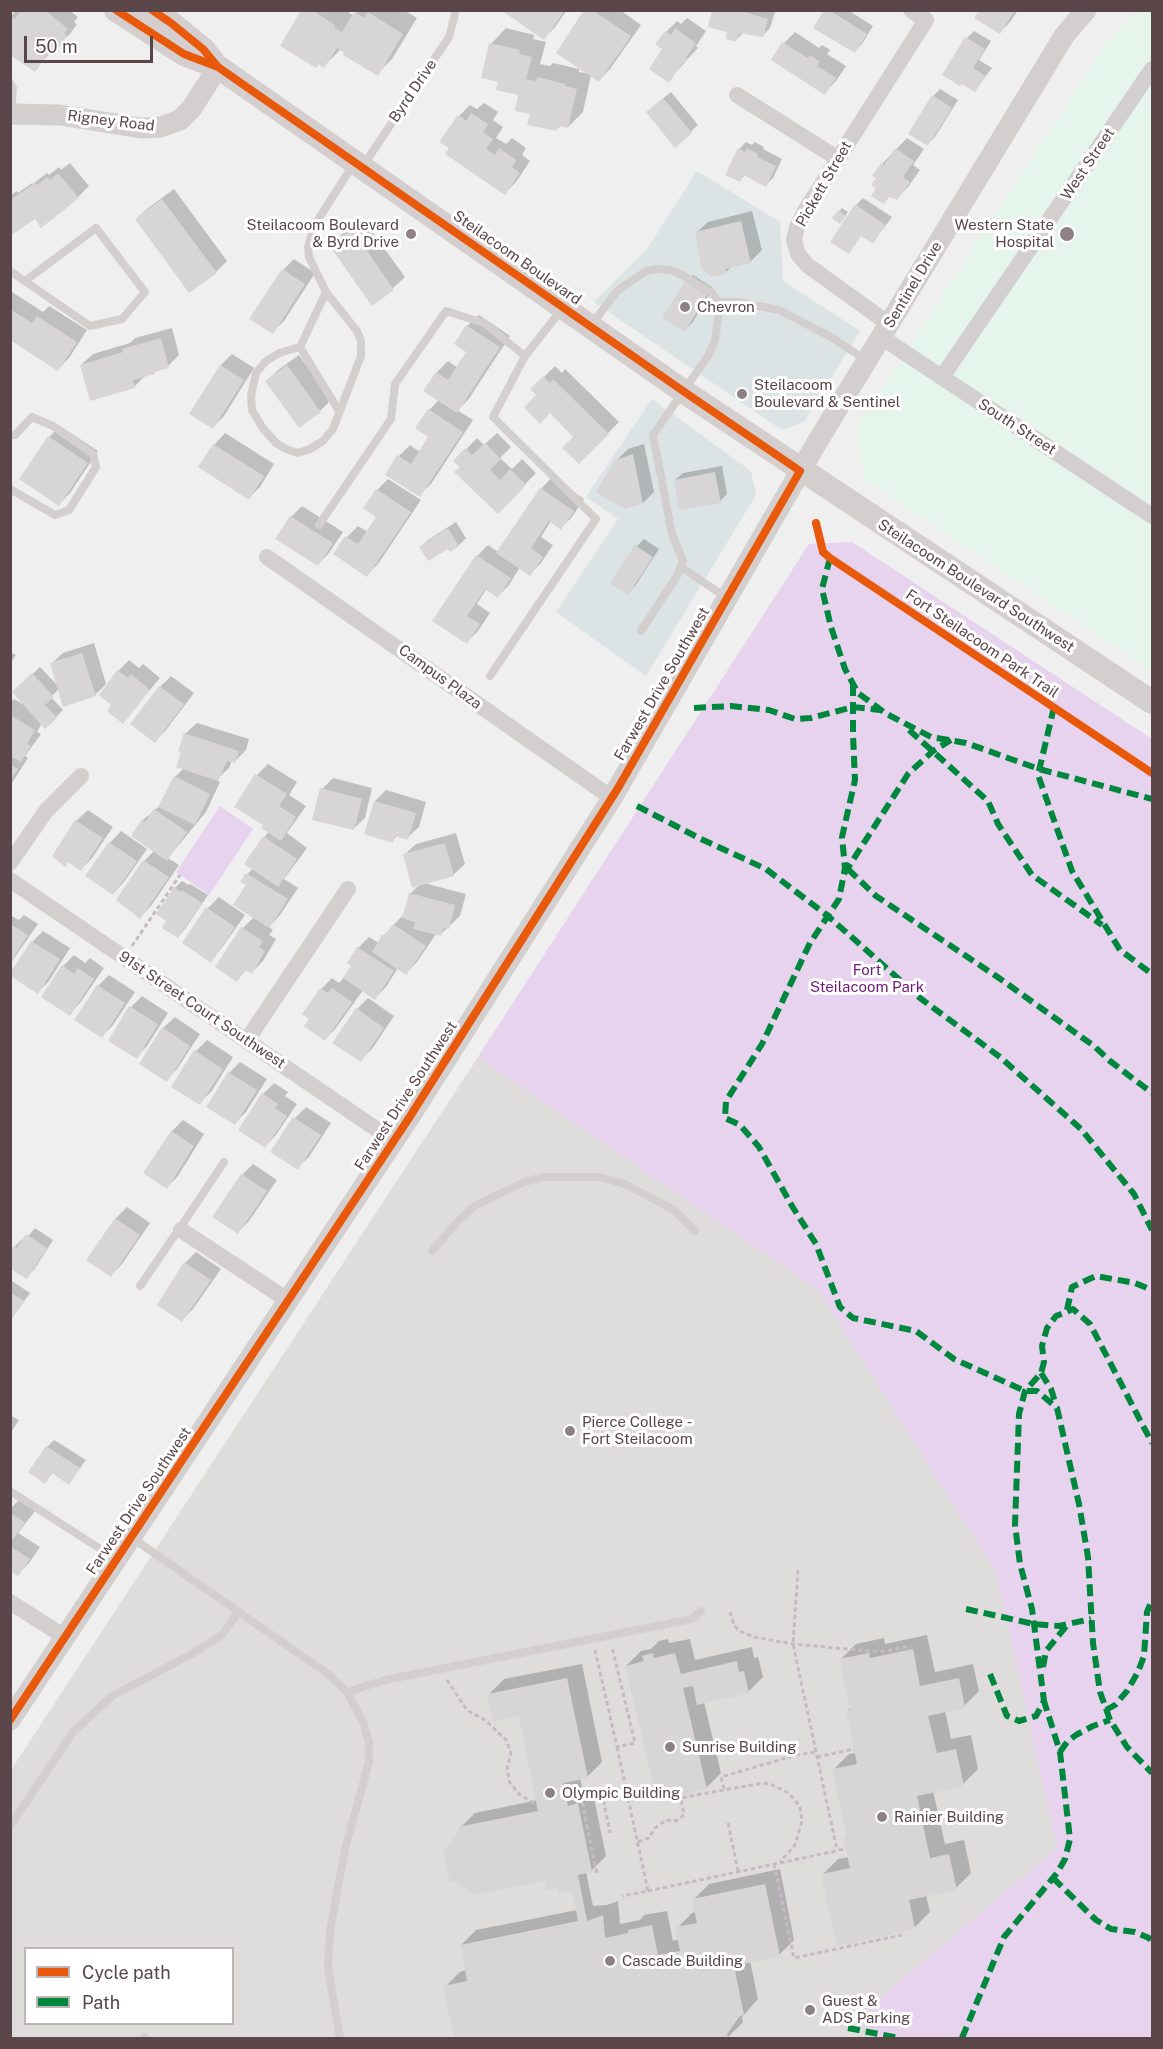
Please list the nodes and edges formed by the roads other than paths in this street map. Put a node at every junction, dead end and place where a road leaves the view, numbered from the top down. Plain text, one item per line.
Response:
1 (116, 10) edge
2 (152, 10) edge
3 (454, 10) edge
4 (911, 10) edge
5 (1086, 10) edge
6 (929, 15) edge
7 (218, 67) junction
8 (1152, 69) edge
9 (10, 83) edge
10 (737, 95) dead end
11 (11, 114) edge
12 (837, 158) junction
13 (358, 165) junction
14 (10, 272) edge
15 (25, 281) junction
16 (326, 292) junction
17 (719, 302) junction
18 (564, 307) junction
19 (591, 326) junction
20 (885, 331) junction
21 (300, 347) junction
22 (525, 356) junction
23 (867, 361) junction
24 (942, 378) junction
25 (682, 391) junction
26 (339, 411) junction
27 (10, 435) edge
28 (800, 471) junction
29 (10, 489) edge
30 (1150, 509) edge
31 (319, 525) dead end
32 (267, 557) dead end
33 (681, 567) junction
34 (727, 598) junction
35 (641, 631) dead end
36 (490, 676) dead end
37 (1152, 702) edge
38 (81, 777) dead end
39 (612, 798) junction
40 (10, 863) edge
41 (10, 880) edge
42 (348, 889) dead end
43 (247, 1040) junction
44 (394, 1141) junction
45 (224, 1162) dead end
46 (181, 1230) junction
47 (696, 1231) dead end
48 (432, 1251) dead end
49 (140, 1286) dead end
50 (289, 1301) junction
51 (10, 1491) edge
52 (131, 1536) junction
53 (116, 1559) junction
54 (10, 1602) edge
55 (701, 1611) dead end
56 (238, 1612) junction
57 (65, 1637) junction
58 (347, 1692) junction
59 (10, 1720) edge
60 (10, 1826) edge
61 (340, 2038) edge

1 - 7 main road, Steilacoom Boulevard
2 - 7 main road, Steilacoom Boulevard
3 - 13 lane, Byrd Drive
4 - 6 street
5 - 20 street, Sentinel Drive
6 - 12 street, Pickett Street
7 - 11 street, Rigney Road
7 - 13 main road, Steilacoom Boulevard
8 - 24 street, West Street
9 - 11 lane
10 - 12 street
12 - 20 street, Pickett Street
13 - 16 lane, Byrd Drive
13 - 18 main road, Steilacoom Boulevard
14 - 15 lane
15 - 15 lane
16 - 21 lane
16 - 26 lane, Byrd Drive
17 - 19 lane
17 - 23 lane
17 - 25 lane
18 - 19 main road, Steilacoom Boulevard
18 - 22 lane, Campus Plaza
19 - 25 main road, Steilacoom Boulevard
20 - 23 street, Sentinel Drive
20 - 24 street, South Street
21 - 26 lane
21 - 26 lane
22 - 31 lane
22 - 36 lane, Campus Plaza
23 - 28 street, Sentinel Drive
24 - 30 street, South Street
25 - 28 main road, Steilacoom Boulevard
25 - 33 lane
27 - 29 lane
28 - 34 street, Farwest Drive Southwest
28 - 37 main road, Steilacoom Boulevard Southwest
32 - 39 street, Campus Plaza
33 - 34 lane
33 - 35 lane
34 - 39 street, Farwest Drive Southwest
38 - 40 street
39 - 44 street, Farwest Drive Southwest
41 - 43 street, 91st Street Court Southwest
42 - 43 street
43 - 44 street, 91st Street Court Southwest
44 - 50 street, Farwest Drive Southwest
45 - 46 lane
46 - 49 lane
46 - 50 street
47 - 48 lane
50 - 52 street, Farwest Drive Southwest
51 - 53 lane
52 - 53 street, Farwest Drive Southwest
52 - 56 lane
53 - 57 street, Farwest Drive Southwest
54 - 57 street
55 - 58 lane
56 - 58 lane
56 - 60 lane
57 - 59 street, Farwest Drive Southwest
58 - 61 lane

